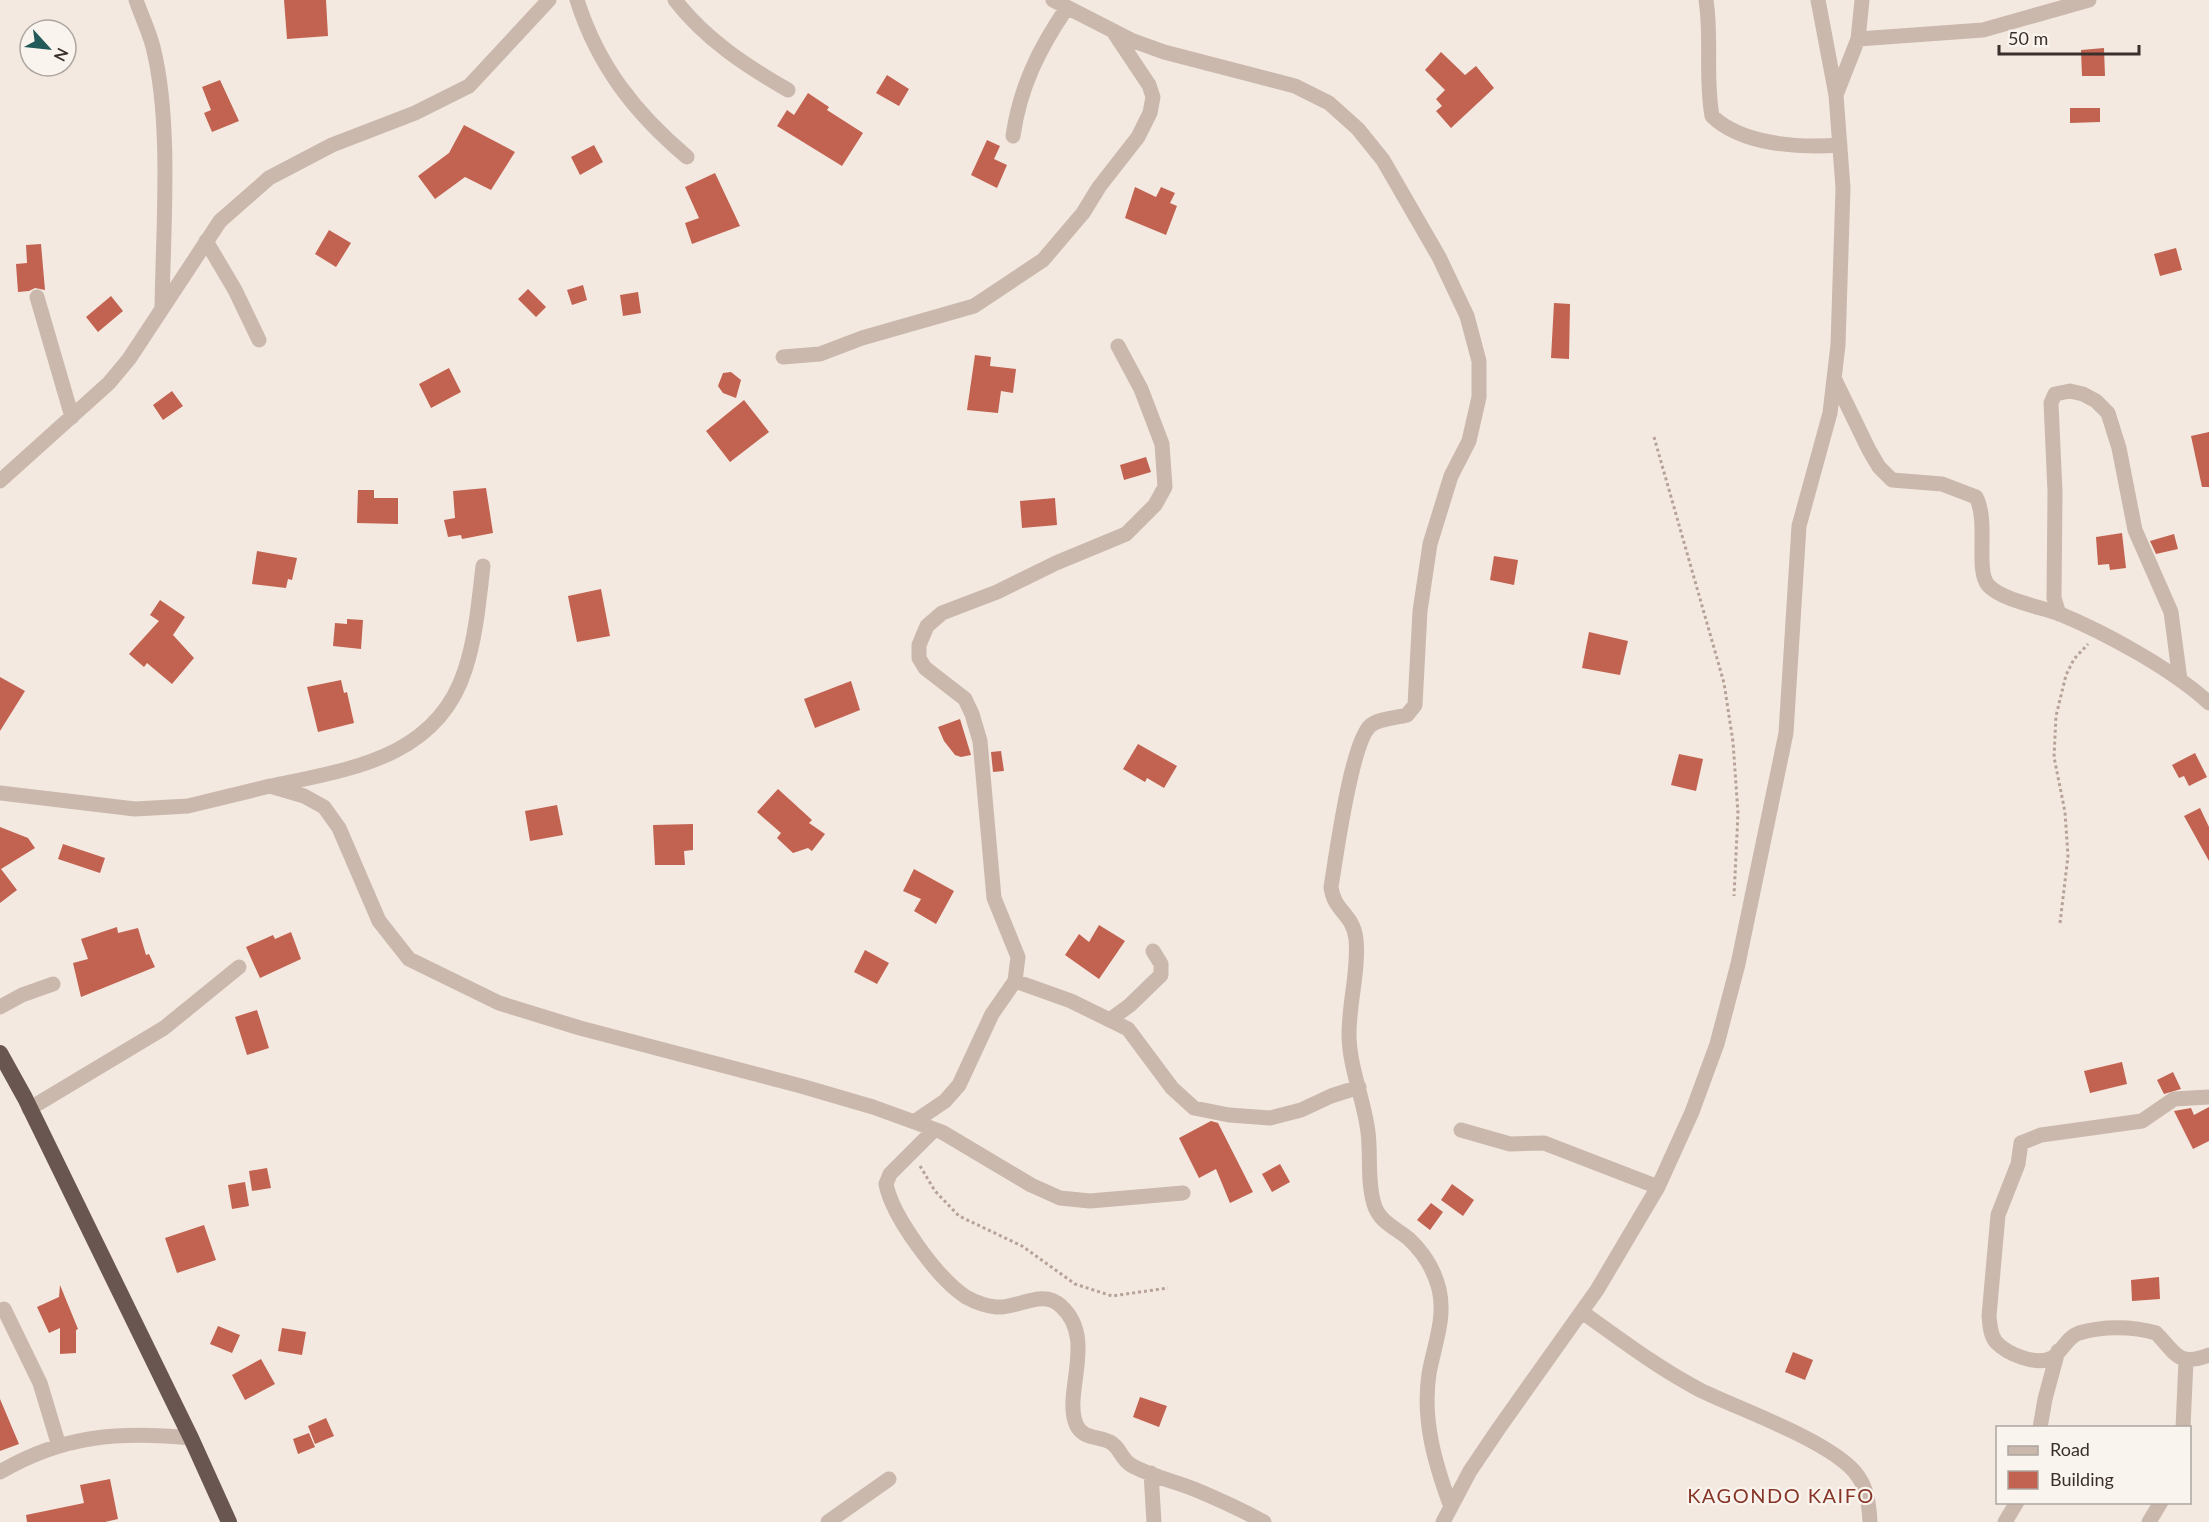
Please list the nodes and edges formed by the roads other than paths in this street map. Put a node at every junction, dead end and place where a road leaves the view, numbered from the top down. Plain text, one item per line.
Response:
1 (136, 0) edge
2 (549, 0) edge
3 (577, 0) edge
4 (675, 0) edge
5 (1053, 0) edge
6 (1706, 0) edge
7 (1818, 0) edge
8 (1862, 0) edge
9 (2089, 0) edge
10 (1066, 9) junction
11 (1113, 31) junction
12 (1858, 39) junction
13 (788, 90) dead end
14 (1836, 95) junction
15 (1013, 136) dead end
16 (1840, 145) junction
17 (687, 157) dead end
18 (206, 241) junction
19 (37, 297) dead end
20 (162, 309) junction
21 (259, 340) dead end
22 (1118, 346) dead end
23 (783, 357) dead end
24 (1835, 380) junction
25 (72, 417) junction
26 (0, 481) edge
27 (483, 566) dead end
28 (2059, 614) junction
29 (2181, 680) junction
30 (2209, 703) edge
31 (270, 786) junction
32 (0, 793) edge
33 (1153, 951) dead end
34 (239, 967) dead end
35 (1015, 981) junction
36 (53, 984) dead end
37 (0, 1007) edge
38 (1111, 1019) junction
39 (0, 1053) edge
40 (1359, 1087) junction
41 (2209, 1097) edge
42 (29, 1109) junction
43 (914, 1122) junction
44 (934, 1130) junction
45 (1461, 1130) dead end
46 (1658, 1187) junction
47 (1183, 1193) dead end
48 (4, 1308) dead end
49 (1582, 1312) junction
50 (2058, 1351) junction
51 (2209, 1355) edge
52 (2186, 1360) junction
53 (2040, 1426) edge
54 (2183, 1426) edge
55 (191, 1438) junction
56 (58, 1446) junction
57 (0, 1472) edge
58 (1151, 1473) junction
59 (889, 1479) dead end
60 (2016, 1504) edge
61 (2160, 1504) edge
62 (1451, 1507) junction
63 (229, 1522) edge
64 (828, 1522) edge
65 (1154, 1522) edge
66 (1264, 1522) edge
67 (1443, 1522) edge
68 (1870, 1522) edge
69 (2005, 1522) edge
70 (2149, 1522) edge

1 - 20 street
2 - 18 street
3 - 17 street
4 - 13 street
5 - 10 street
6 - 16 street
7 - 14 street
8 - 12 street
9 - 12 street
10 - 11 street
10 - 15 street
11 - 23 street
11 - 40 street
12 - 14 street
14 - 16 street
16 - 24 street
18 - 20 street
18 - 21 street
19 - 25 street
20 - 25 street
22 - 35 street
24 - 28 street
24 - 46 street
25 - 26 street
27 - 31 street
28 - 29 street
28 - 29 street
29 - 30 street
31 - 32 street
31 - 43 street
33 - 38 street
34 - 42 street
35 - 38 street
35 - 43 street
36 - 37 street
38 - 40 street
39 - 42 highway
40 - 62 street
41 - 50 street
42 - 55 highway
43 - 44 street
44 - 47 street
44 - 58 street
45 - 46 street
46 - 49 street
48 - 56 street
49 - 62 street
49 - 68 street
50 - 52 street
50 - 53 street
51 - 52 street
52 - 54 street
55 - 56 street
55 - 63 highway
56 - 57 street
58 - 65 street
58 - 66 street
59 - 64 street
60 - 69 street
61 - 70 street
62 - 67 street

